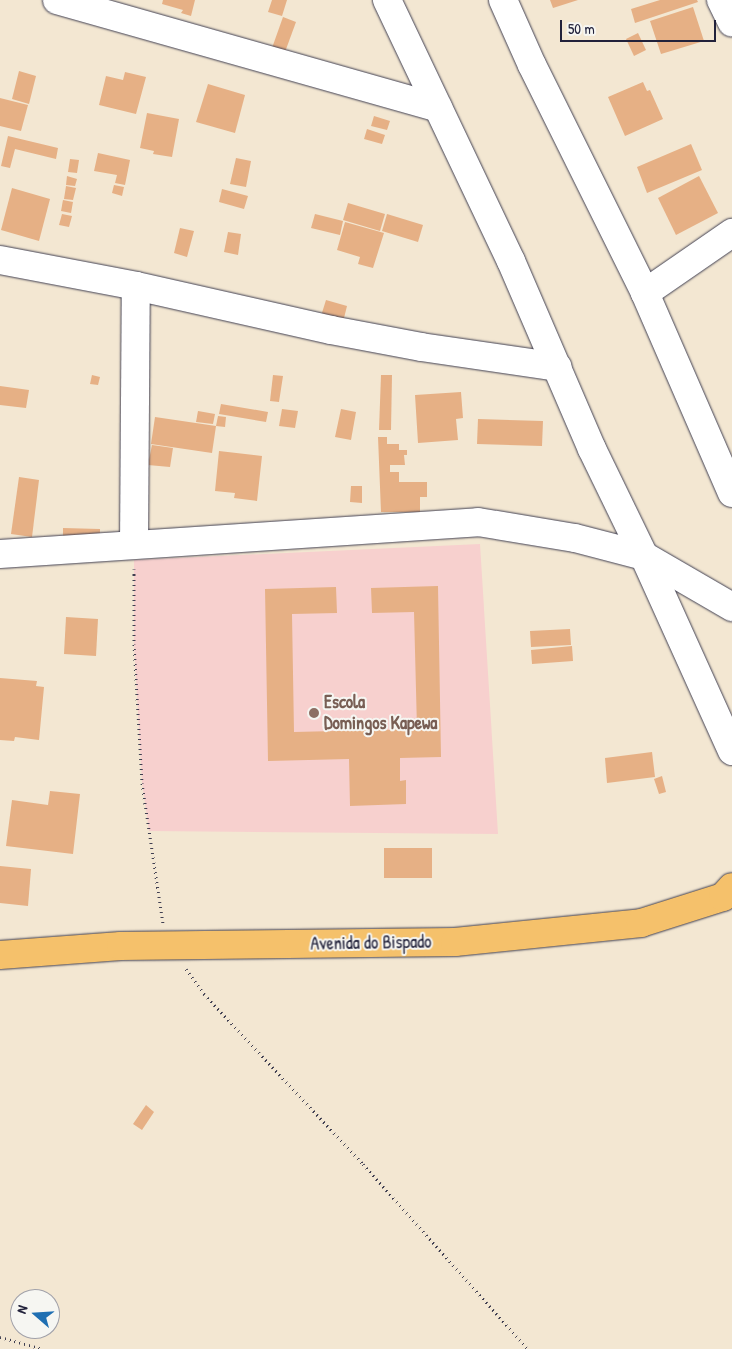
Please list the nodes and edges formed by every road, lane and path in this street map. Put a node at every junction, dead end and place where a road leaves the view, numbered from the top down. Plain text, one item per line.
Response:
1 (57, 0) edge
2 (387, 0) edge
3 (503, 0) edge
4 (721, 0) edge
5 (732, 23) edge
6 (438, 108) junction
7 (732, 233) edge
8 (0, 260) edge
9 (136, 286) junction
10 (645, 292) junction
11 (558, 367) junction
12 (732, 493) edge
13 (134, 544) junction
14 (0, 554) edge
15 (644, 556) junction
16 (732, 607) edge
17 (732, 750) edge
18 (732, 887) edge
19 (171, 945) junction
20 (0, 956) edge
21 (0, 1337) edge
22 (44, 1349) edge
23 (528, 1349) edge

1 - 6 street
2 - 6 street
3 - 10 street
4 - 5 street
6 - 11 street
7 - 10 street
8 - 9 street
9 - 11 street
9 - 13 street
10 - 12 street
11 - 15 street
13 - 14 street
13 - 15 street
13 - 19 path
15 - 16 street
15 - 17 street
18 - 19 main road, Avenida do Bispado
19 - 20 main road, Avenida do Bispado
19 - 23 path
21 - 22 path

